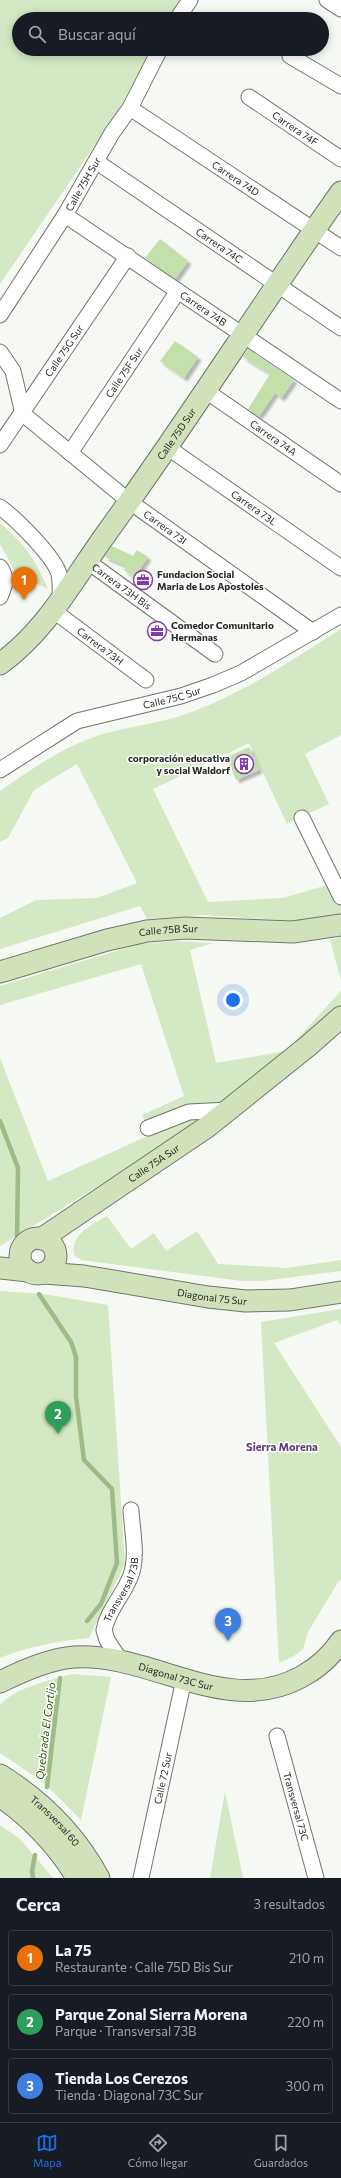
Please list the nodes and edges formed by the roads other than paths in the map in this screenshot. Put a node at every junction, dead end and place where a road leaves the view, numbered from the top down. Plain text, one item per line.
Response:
1 (190, 0) edge
2 (327, 0) edge
3 (341, 10) edge
4 (182, 12) edge
5 (156, 56) edge
6 (290, 56) dead end
7 (341, 86) edge
8 (249, 98) dead end
9 (130, 108) junction
10 (341, 160) edge
11 (97, 162) junction
12 (341, 192) edge
13 (65, 215) junction
14 (314, 231) junction
15 (341, 248) edge
16 (128, 256) junction
17 (277, 283) junction
18 (178, 291) junction
19 (0, 315) edge
20 (341, 328) edge
21 (244, 335) junction
22 (0, 352) edge
23 (206, 391) junction
24 (341, 401) edge
25 (23, 414) junction
26 (0, 445) edge
27 (167, 447) junction
28 (70, 453) junction
29 (341, 484) edge
30 (130, 502) junction
31 (0, 506) edge
32 (86, 561) junction
33 (0, 568) edge
34 (341, 568) edge
35 (0, 597) edge
36 (57, 607) junction
37 (341, 615) edge
38 (313, 632) junction
39 (215, 654) dead end
40 (0, 664) edge
41 (146, 680) dead end
42 (0, 770) edge
43 (302, 818) dead end
44 (341, 897) edge
45 (341, 925) edge
46 (0, 972) edge
47 (341, 1017) edge
48 (229, 1110) junction
49 (148, 1128) dead end
50 (44, 1258) junction
51 (0, 1260) edge
52 (0, 1268) edge
53 (341, 1292) edge
54 (130, 1510) dead end
55 (341, 1641) edge
56 (122, 1663) junction
57 (184, 1679) junction
58 (0, 1682) edge
59 (277, 1736) dead end
60 (0, 1775) edge
61 (0, 1796) edge
62 (78, 1878) edge
63 (98, 1878) edge
64 (141, 1878) edge
65 (316, 1878) edge

1 - 4 street
2 - 3 street
5 - 9 street, Calle 75H Sur
6 - 7 street
8 - 10 street, Carrera 74F
9 - 11 street, Calle 75H Sur
9 - 14 street, Carrera 74D
11 - 13 street, Calle 75H Sur
11 - 17 street, Carrera 74C
12 - 14 street, Calle 75D Sur
13 - 16 street, Carrera 74B
13 - 19 street, Calle 75H Sur
14 - 15 street, Carrera 74D
14 - 17 street, Calle 75D Sur
16 - 18 street, Carrera 74B
16 - 25 street, Calle 75G Sur
17 - 20 street, Carrera 74C
17 - 21 street, Calle 75D Sur
18 - 21 street, Carrera 74B
18 - 28 street, Calle 75F Sur
21 - 23 street, Calle 75D Sur
21 - 24 street, Carrera 74B
22 - 25 street
23 - 27 street, Calle 75D Sur
23 - 29 street, Carrera 74A
25 - 26 street, Calle 75G Sur
25 - 28 street, Carrera 73I
27 - 30 street, Calle 75D Sur
27 - 34 street, Carrera 73L
28 - 30 street, Carrera 73I
30 - 32 street, Calle 75D Sur
30 - 38 street, Carrera 73I
31 - 36 street
32 - 36 street, Calle 75D Sur
32 - 39 street, Carrera 73H Bis
33 - 35 street
36 - 40 street, Calle 75D Sur
36 - 41 street, Carrera 73H
37 - 38 street, Calle 75C Sur
38 - 42 street, Calle 75C Sur
43 - 44 street
45 - 46 street, Calle 75B Sur
47 - 48 street, Calle 75A Sur
48 - 49 street
48 - 50 street, Calle 75A Sur
50 - 51 street, Calle 75A Sur
50 - 52 street
50 - 53 street, Diagonal 75 Sur
54 - 56 street, Transversal 73B
55 - 57 street, Diagonal 73C Sur
56 - 57 street, Diagonal 73C Sur
56 - 58 street, Diagonal 73C Sur
57 - 64 street, Calle 72 Sur
59 - 65 street, Transversal 73C
60 - 63 street, Transversal 60
61 - 62 street, Transversal 60

